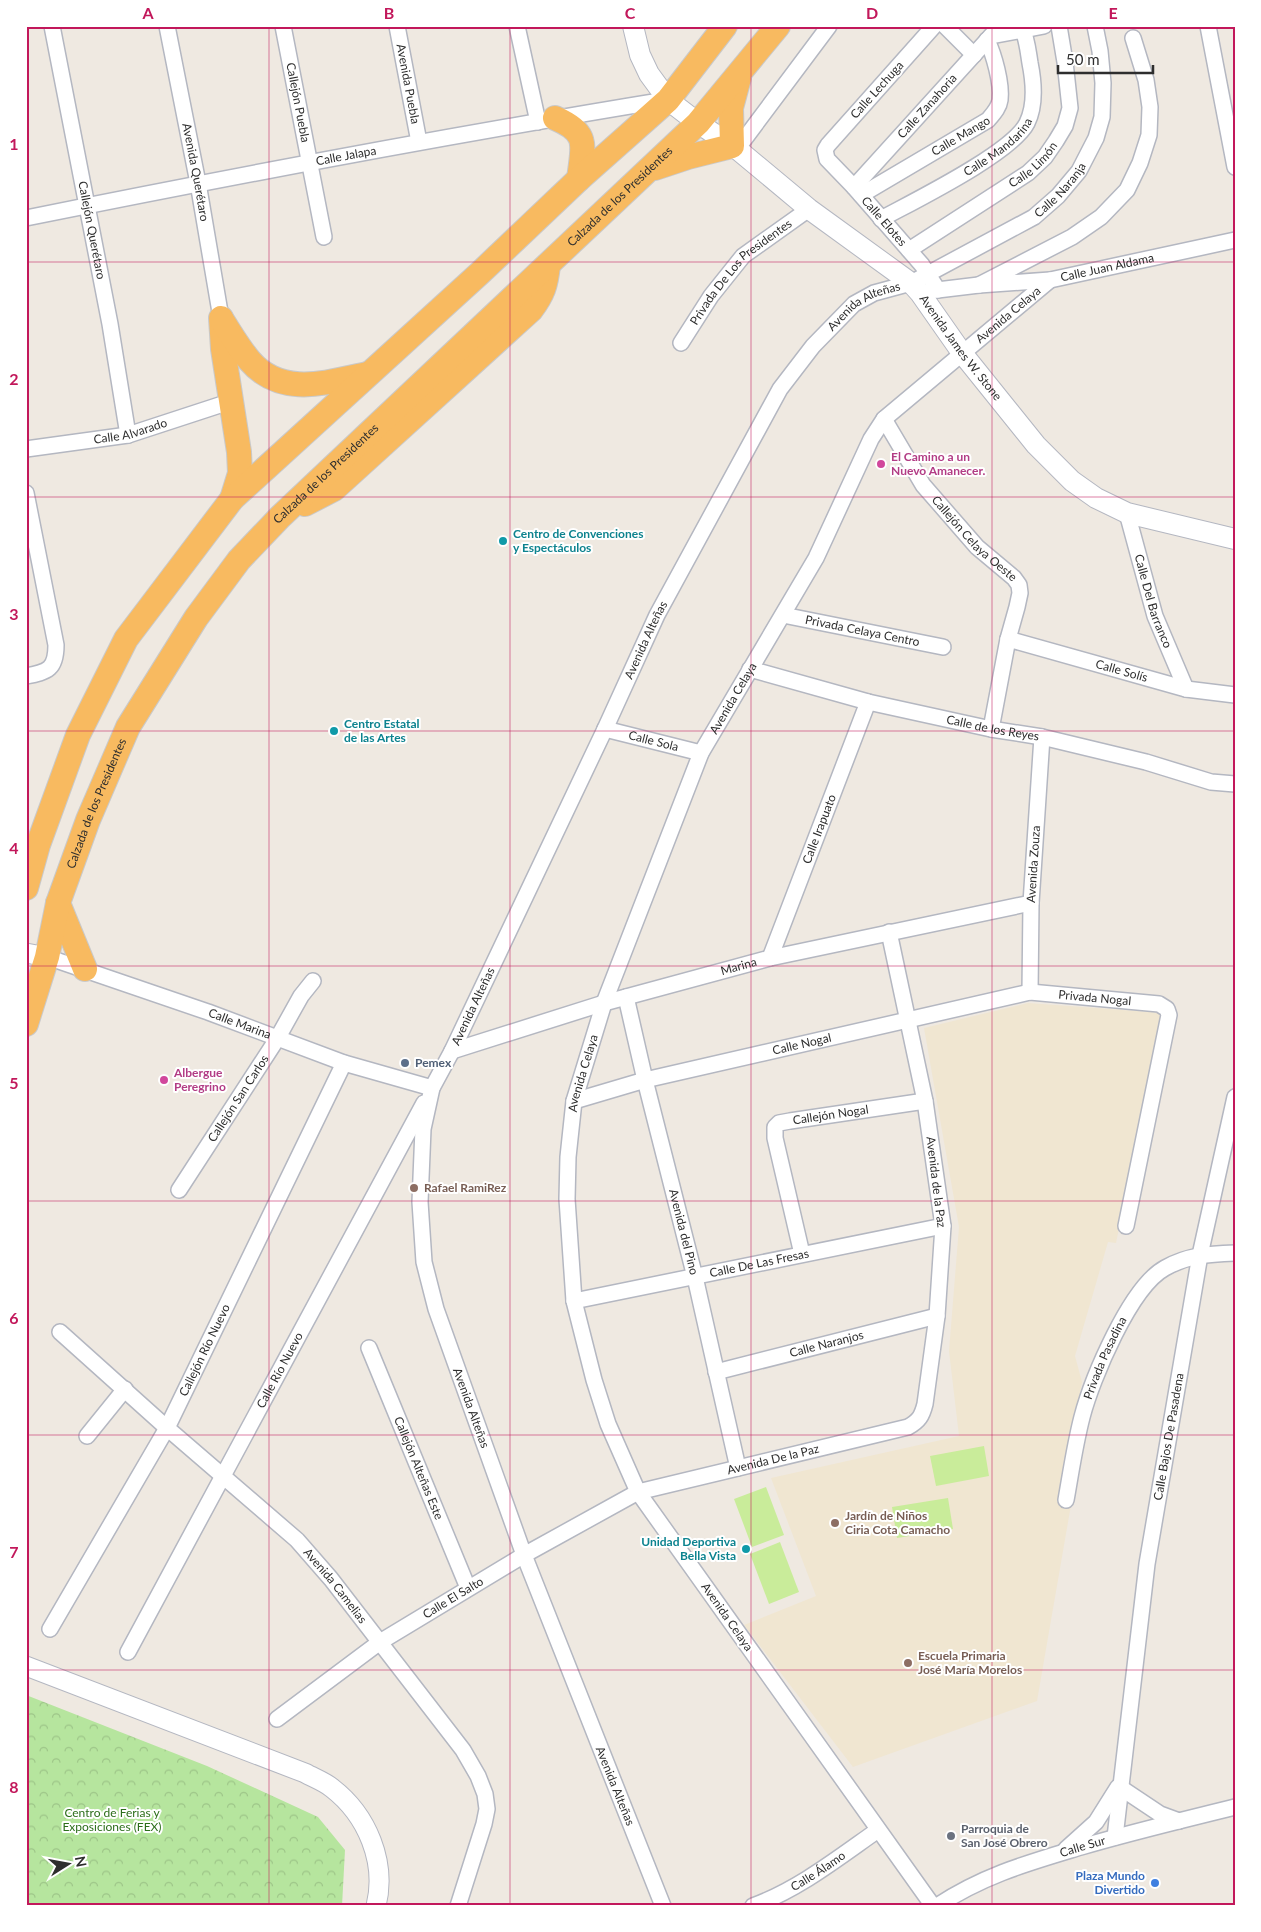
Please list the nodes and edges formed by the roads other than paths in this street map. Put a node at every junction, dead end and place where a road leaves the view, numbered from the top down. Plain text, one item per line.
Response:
1 (52, 26) edge
2 (167, 26) edge
3 (283, 26) edge
4 (397, 26) edge
5 (517, 26) edge
6 (632, 26) edge
7 (725, 26) edge
8 (778, 26) edge
9 (829, 26) edge
10 (934, 26) edge
11 (946, 26) edge
12 (1044, 26) edge
13 (1059, 26) edge
14 (1095, 26) edge
15 (1208, 26) edge
16 (1022, 28) edge
17 (992, 34) edge
18 (1133, 38) dead end
19 (974, 55) junction
20 (740, 74) junction
21 (668, 100) junction
22 (547, 120) junction
23 (698, 123) junction
24 (419, 142) junction
25 (734, 148) junction
26 (825, 156) joint
27 (310, 162) junction
28 (1235, 167) edge
29 (650, 170) junction
30 (580, 178) junction
31 (198, 184) junction
32 (858, 191) junction
33 (86, 206) junction
34 (809, 208) junction
35 (26, 218) edge
36 (881, 219) junction
37 (324, 237) dead end
38 (1235, 240) edge
39 (909, 250) junction
40 (929, 274) junction
41 (1050, 280) junction
42 (979, 285) junction
43 (923, 289) junction
44 (221, 318) junction
45 (681, 343) dead end
46 (962, 353) junction
47 (370, 373) junction
48 (232, 401) junction
49 (884, 419) junction
50 (128, 435) junction
51 (26, 449) edge
52 (26, 493) edge
53 (232, 499) junction
54 (1127, 512) junction
55 (1235, 538) edge
56 (783, 615) junction
57 (1008, 639) junction
58 (943, 647) dead end
59 (750, 669) junction
60 (26, 676) edge
61 (1186, 689) junction
62 (1235, 695) edge
63 (868, 702) junction
64 (991, 728) junction
65 (605, 729) junction
66 (1042, 737) junction
67 (701, 753) junction
68 (1235, 784) edge
69 (26, 888) edge
70 (58, 903) junction
71 (1031, 903) junction
72 (889, 932) junction
73 (37, 955) edge
74 (770, 958) junction
75 (85, 969) junction
76 (313, 981) dead end
77 (1030, 992) junction
78 (626, 997) junction
79 (604, 1003) junction
80 (907, 1021) junction
81 (26, 1024) edge
82 (277, 1039) junction
83 (452, 1051) junction
84 (344, 1063) junction
85 (645, 1080) junction
86 (432, 1088) junction
87 (1235, 1097) edge
88 (574, 1100) junction
89 (925, 1100) junction
90 (179, 1190) dead end
91 (943, 1226) junction
92 (1126, 1226) dead end
93 (1235, 1252) edge
94 (802, 1254) junction
95 (1200, 1255) junction
96 (695, 1276) junction
97 (574, 1301) junction
98 (937, 1316) junction
99 (60, 1332) dead end
100 (370, 1348) dead end
101 (716, 1372) junction
102 (125, 1390) junction
103 (167, 1428) junction
104 (908, 1428) joint
105 (87, 1436) dead end
106 (738, 1468) junction
107 (223, 1477) junction
108 (638, 1492) junction
109 (1066, 1500) dead end
110 (524, 1555) junction
111 (468, 1588) junction
112 (50, 1629) dead end
113 (380, 1642) junction
114 (128, 1652) dead end
115 (26, 1666) edge
116 (277, 1719) dead end
117 (1121, 1784) junction
118 (1235, 1806) edge
119 (1179, 1821) junction
120 (878, 1830) junction
121 (1115, 1837) junction
122 (1062, 1853) junction
123 (376, 1906) edge
124 (458, 1906) edge
125 (662, 1906) edge
126 (753, 1906) edge
127 (933, 1906) edge
128 (937, 1906) edge

1 - 33 street, Callejón Querétaro
2 - 31 street, Avenida Querétaro
3 - 27 street, Callejón Puebla
4 - 24 street, Avenida Puebla
5 - 22 street
6 - 21 main road, Avenida James W. Stone
7 - 21 highway
8 - 20 highway, Calzada de los Presidentes
9 - 25 street
10 - 26 street, Calle Lechuga
11 - 19 street
12 - 16 street
13 - 39 street, Calle Limón
14 - 40 street, Calle Naranja
15 - 28 street
16 - 17 street
16 - 36 street, Calle Mandarina
17 - 19 street, Calle Zanahoria
17 - 32 street, Calle Mango
18 - 42 street
19 - 32 street, Calle Zanahoria
20 - 23 highway, Calzada de los Presidentes
20 - 25 highway
21 - 22 street, Calle Jalapa
21 - 23 main road, Avenida James W. Stone
21 - 30 highway
22 - 24 street, Calle Jalapa
22 - 30 highway
23 - 25 main road, Avenida James W. Stone
23 - 29 highway, Calzada de los Presidentes
24 - 27 street, Calle Jalapa
25 - 29 highway
25 - 34 main road, Avenida James W. Stone
26 - 32 street, Calle Elotes
27 - 31 street, Calle Jalapa
27 - 37 street, Callejón Puebla
29 - 70 highway, Calzada de los Presidentes
30 - 47 highway
31 - 33 street, Calle Jalapa
31 - 44 street, Avenida Querétaro
32 - 36 street, Calle Elotes
33 - 35 street, Calle Jalapa
33 - 50 street, Callejón Querétaro
34 - 43 main road, Avenida James W. Stone
34 - 45 street, Privada De Los Presidentes
36 - 39 street, Calle Elotes
38 - 41 street, Calle Juan Aldama
39 - 40 street, Calle Elotes
40 - 43 street, Calle Naranja
41 - 42 street, Calle Juan Aldama
41 - 46 street, Avenida Celaya
42 - 43 street, Calle Juan Aldama
43 - 46 main road, Avenida James W. Stone
43 - 65 street, Avenida Alteñas
44 - 47 highway
44 - 48 highway
46 - 49 street, Avenida Celaya
46 - 54 main road, Avenida James W. Stone
47 - 53 highway
48 - 50 street, Calle Alvarado
48 - 53 highway
49 - 56 street, Avenida Celaya
49 - 57 street, Callejón Celaya Oeste
50 - 51 street, Calle Alvarado
52 - 60 street
53 - 69 highway
54 - 55 main road, Avenida James W. Stone
54 - 61 street, Calle Del Barranco
56 - 58 street, Privada Celaya Centro
56 - 59 street, Avenida Celaya
57 - 61 street, Calle Solís
57 - 64 street, Callejón Celaya Oeste
59 - 63 street, Calle de los Reyes
59 - 67 street, Avenida Celaya
61 - 62 street, Calle Solís
63 - 64 street, Calle de los Reyes
63 - 74 street, Calle Irapuato
64 - 66 street, Calle de los Reyes
65 - 67 street, Calle Sola
65 - 83 street, Avenida Alteñas
66 - 68 street, Calle de los Reyes
66 - 71 street, Avenida Zouza
67 - 79 street, Avenida Celaya
70 - 73 highway, Calzada de los Presidentes
70 - 75 highway
71 - 72 street, Marina
71 - 77 street, Avenida Zouza
72 - 74 street, Marina
72 - 80 street, Avenida de la Paz
73 - 75 street, Calle Marina
73 - 81 highway, Calzada de los Presidentes
74 - 78 street, Marina
75 - 82 street, Calle Marina
76 - 82 street, Callejón San Carlos
77 - 80 street, Calle Nogal
77 - 92 street, Privada Nogal
78 - 79 street, Marina
78 - 85 street, Avenida del Pino
79 - 83 street, Marina
79 - 88 street, Avenida Celaya
80 - 85 street, Calle Nogal
80 - 89 street, Avenida de la Paz
82 - 84 street, Calle Marina
82 - 90 street, Callejón San Carlos
83 - 86 street, Avenida Alteñas
84 - 86 street, Calle Marina
84 - 103 street, Callejón Río Nuevo
85 - 88 street, Calle Nogal
85 - 96 street, Avenida del Pino
86 - 107 street, Calle Río Nuevo
86 - 110 street, Avenida Alteñas
87 - 95 street, Calle Bajos De Pasadena
88 - 97 street, Avenida Celaya
89 - 91 street, Avenida de la Paz
89 - 94 street, Callejón Nogal
91 - 94 street, Calle De Las Fresas
91 - 98 street, Avenida de la Paz
93 - 95 street, Privada Pasadina
94 - 96 street, Calle De Las Fresas
95 - 109 street, Privada Pasadina
95 - 117 street, Calle Bajos De Pasadena
96 - 97 street, Calle De Las Fresas
96 - 101 street, Avenida del Pino
97 - 108 street, Avenida Celaya
98 - 101 street, Calle Naranjos
98 - 104 street, Avenida de la Paz
99 - 102 street, Avenida Camelias
100 - 111 street, Callejón Alteñas Este
101 - 106 street, Avenida del Pino
102 - 103 street, Avenida Camelias
102 - 105 street
103 - 107 street, Avenida Camelias
103 - 112 street, Callejón Río Nuevo
104 - 106 street, Avenida De la Paz
106 - 108 street, Avenida De la Paz
107 - 113 street, Avenida Camelias
107 - 114 street, Calle Río Nuevo
108 - 110 street, Calle El Salto
108 - 120 street, Avenida Celaya
110 - 111 street, Calle El Salto
110 - 125 street, Avenida Alteñas
111 - 113 street, Calle El Salto
113 - 116 street, Calle El Salto
113 - 124 street, Avenida Camelias
115 - 123 street
117 - 119 street
117 - 121 street, Calle Bajos De Pasadena
117 - 122 street, Calle Bajos De Pasadena
118 - 119 street, Calle Sur
119 - 121 street, Calle Sur
120 - 126 street, Calle Álamo
120 - 127 street, Avenida Celaya
121 - 122 street, Calle Sur
122 - 128 street, Calle Sur

